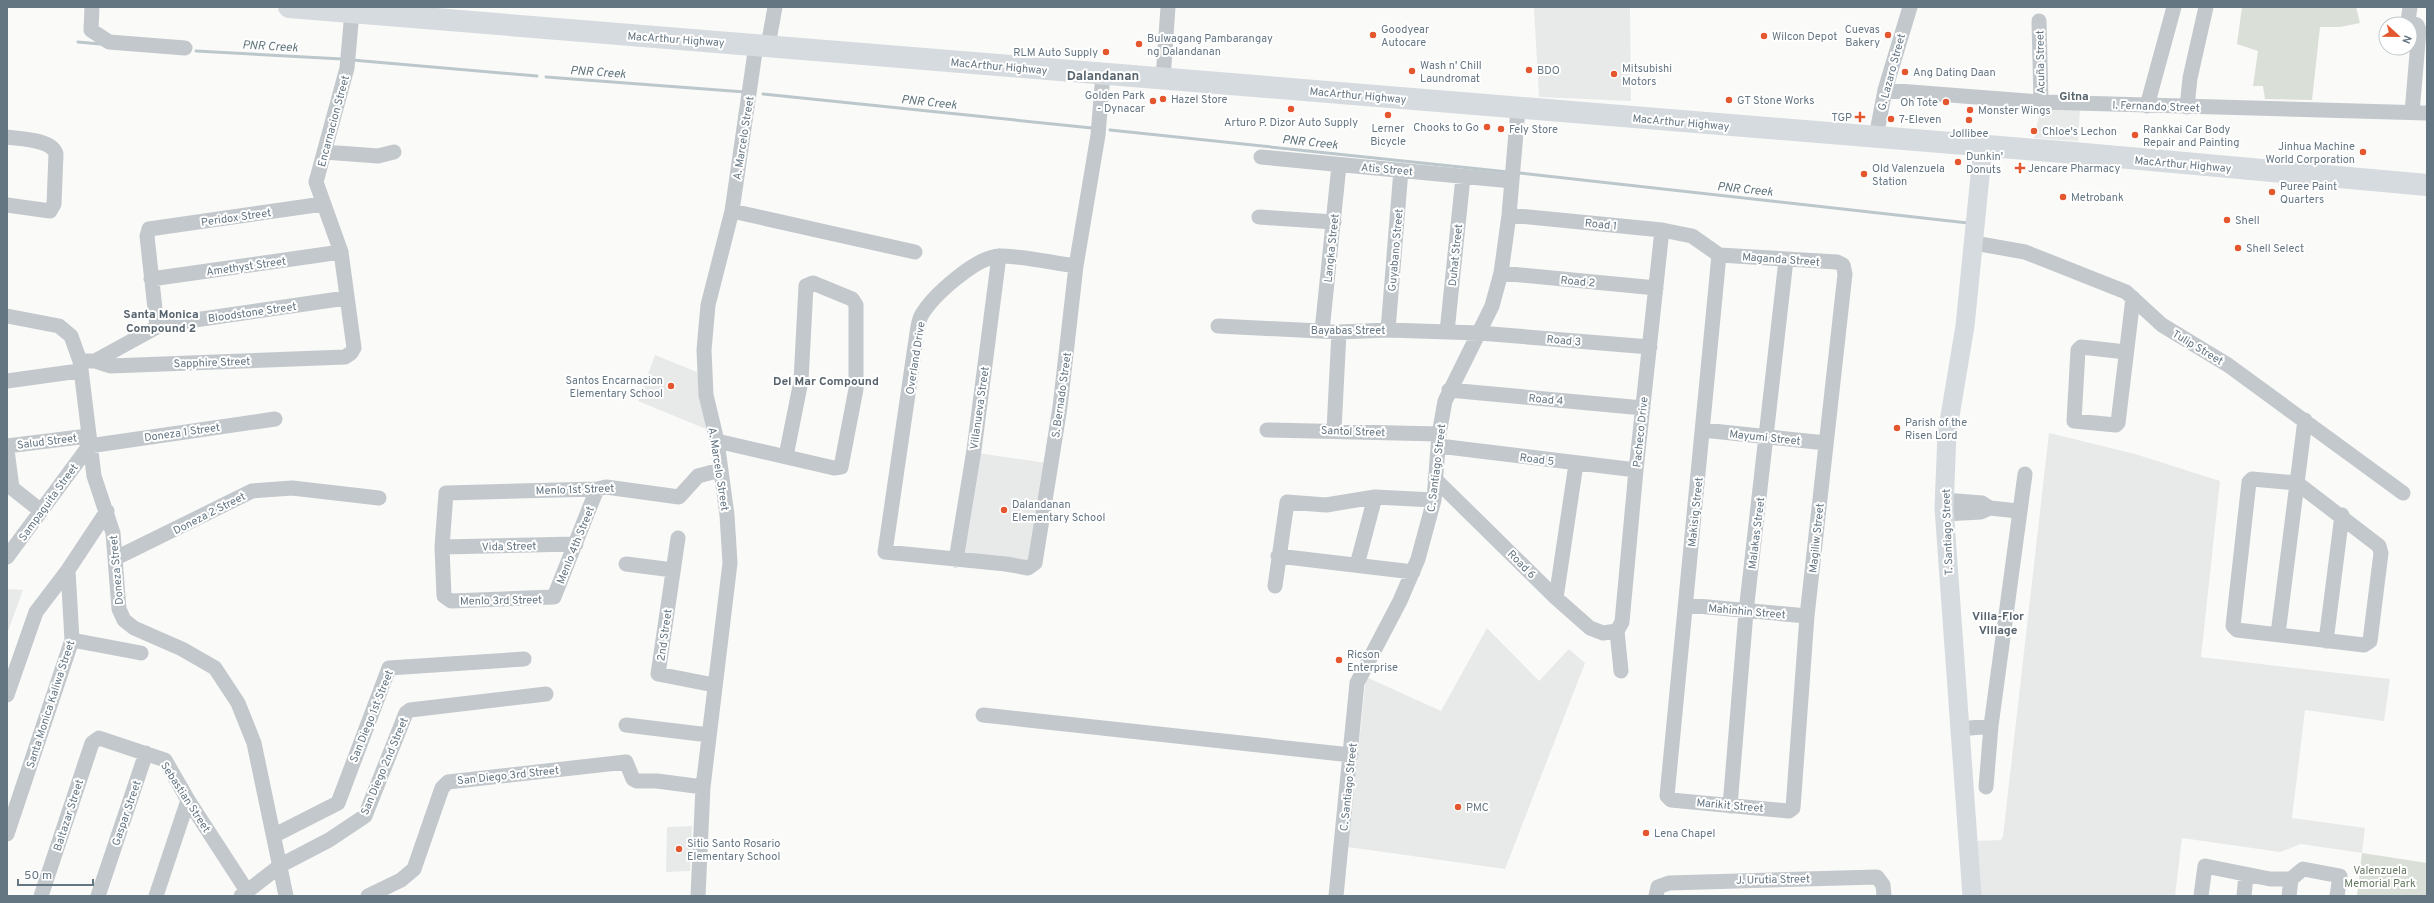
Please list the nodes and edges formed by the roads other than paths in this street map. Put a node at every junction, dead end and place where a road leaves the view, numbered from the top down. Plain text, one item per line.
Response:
1 (92, 7) edge
2 (289, 7) edge
3 (775, 7) edge
4 (1168, 7) edge
5 (1910, 7) edge
6 (2174, 7) edge
7 (2206, 7) edge
8 (2410, 7) edge
9 (352, 12) junction
10 (2040, 21) dead end
11 (762, 45) junction
12 (185, 48) dead end
13 (1103, 74) junction
14 (1163, 80) junction
15 (1885, 90) junction
16 (2041, 102) junction
17 (2147, 106) junction
18 (2187, 107) junction
19 (1518, 109) junction
20 (2412, 113) junction
21 (2427, 113) edge
22 (7, 137) edge
23 (1876, 137) junction
24 (1983, 146) junction
25 (324, 152) junction
26 (394, 152) dead end
27 (1261, 157) dead end
28 (1338, 165) junction
29 (1401, 170) junction
30 (1463, 177) junction
31 (1512, 181) junction
32 (2427, 186) edge
33 (323, 204) junction
34 (7, 205) edge
35 (732, 211) junction
36 (1509, 215) junction
37 (1259, 217) dead end
38 (1334, 222) junction
39 (1662, 230) junction
40 (1974, 243) junction
41 (341, 252) junction
42 (915, 252) dead end
43 (1719, 255) junction
44 (999, 256) junction
45 (1786, 260) junction
46 (1843, 265) joint
47 (1076, 266) junction
48 (1501, 273) junction
49 (151, 279) junction
50 (1656, 288) junction
51 (346, 298) junction
52 (2133, 298) junction
53 (7, 316) edge
54 (1218, 326) dead end
55 (157, 328) junction
56 (1388, 330) junction
57 (1322, 331) junction
58 (1339, 332) junction
59 (1447, 332) junction
60 (1479, 333) junction
61 (1650, 347) junction
62 (2126, 352) junction
63 (345, 357) joint
64 (95, 361) junction
65 (80, 366) junction
66 (7, 382) edge
67 (1449, 390) junction
68 (1643, 408) junction
69 (275, 419) dead end
70 (2305, 420) junction
71 (1267, 430) dead end
72 (1334, 430) junction
73 (1703, 430) junction
74 (1767, 438) junction
75 (716, 440) junction
76 (1439, 440) junction
77 (89, 441) junction
78 (1826, 443) junction
79 (7, 446) edge
80 (7, 450) edge
81 (786, 456) junction
82 (1576, 464) junction
83 (720, 470) junction
84 (1636, 470) junction
85 (2025, 474) dead end
86 (1435, 479) junction
87 (2297, 483) junction
88 (597, 489) junction
89 (2403, 493) dead end
90 (1375, 497) junction
91 (379, 498) dead end
92 (1434, 500) junction
93 (1944, 507) junction
94 (42, 511) junction
95 (107, 511) junction
96 (2018, 511) junction
97 (2342, 515) junction
98 (678, 538) dead end
99 (576, 544) junction
100 (442, 547) junction
101 (885, 552) joint
102 (1278, 556) junction
103 (7, 557) edge
104 (116, 558) junction
105 (956, 560) junction
106 (626, 564) dead end
107 (1357, 566) junction
108 (68, 570) junction
109 (673, 570) junction
110 (1413, 572) junction
111 (1275, 586) dead end
112 (1556, 598) junction
113 (550, 599) joint
114 (1686, 605) junction
115 (1746, 612) junction
116 (1807, 616) junction
117 (1617, 631) junction
118 (2278, 634) junction
119 (72, 640) junction
120 (2326, 641) junction
121 (141, 654) dead end
122 (524, 658) dead end
123 (1621, 671) dead end
124 (714, 685) junction
125 (546, 694) dead end
126 (7, 695) edge
127 (983, 715) dead end
128 (626, 725) dead end
129 (1991, 726) junction
130 (1960, 728) junction
131 (709, 735) junction
132 (99, 738) joint
133 (146, 752) junction
134 (1351, 755) junction
135 (703, 787) junction
136 (1986, 787) dead end
137 (188, 800) junction
138 (1670, 800) joint
139 (1730, 806) junction
140 (1789, 811) joint
141 (10, 813) edge
142 (7, 834) edge
143 (275, 835) junction
144 (280, 865) junction
145 (2246, 875) junction
146 (2291, 879) junction
147 (244, 893) edge
148 (41, 896) edge
149 (98, 896) edge
150 (156, 896) edge
151 (286, 896) edge
152 (368, 896) edge
153 (698, 896) edge
154 (1336, 896) edge
155 (1656, 896) edge
156 (1884, 896) edge
157 (1972, 896) edge
158 (2201, 896) edge
159 (2244, 896) edge
160 (2289, 896) edge
161 (2337, 896) edge

1 - 12 street
2 - 9 highway, MacArthur Highway
3 - 11 street
4 - 14 street
5 - 15 street, G. Lazaro Street
6 - 17 street
7 - 18 street
8 - 20 street
9 - 11 highway, MacArthur Highway
9 - 25 street, Encarnacion Street
10 - 16 street, Acuña Street
11 - 13 highway, MacArthur Highway
11 - 35 street, A. Marcelo Street
13 - 14 highway, MacArthur Highway
13 - 47 street, S. Bernado Street
14 - 19 highway, MacArthur Highway
15 - 16 street, I. Fernando Street
15 - 23 street, G. Lazaro Street
16 - 17 street, I. Fernando Street
17 - 18 street, I. Fernando Street
18 - 20 street, I. Fernando Street
19 - 23 highway, MacArthur Highway
19 - 31 street, C. Santiago Street
20 - 21 street, I. Fernando Street
22 - 34 street
23 - 24 highway, MacArthur Highway
24 - 32 highway, MacArthur Highway
24 - 40 main road, T. Santiago Street
25 - 26 street
25 - 33 street, Encarnacion Street
27 - 28 street, Atis Street
28 - 29 street, Atis Street
28 - 38 street, Langka Street
29 - 30 street, Atis Street
29 - 56 street, Guyabano Street
30 - 31 street, Atis Street
30 - 59 street, Duhat Street
31 - 36 street, C. Santiago Street
33 - 41 street, Encarnacion Street
33 - 49 street, Peridox Street
35 - 42 street
35 - 75 street, A. Marcelo Street
36 - 39 street, Road 1
36 - 48 street, C. Santiago Street
37 - 38 street
38 - 57 street, Langka Street
39 - 43 street, Road 1
39 - 50 street, Pacheco Drive
40 - 52 street, Tulip Street
40 - 93 main road, T. Santiago Street
41 - 49 street, Amethyst Street
41 - 51 street, Encarnacion Street
43 - 45 street, Maganda Street
43 - 73 street, Makisig Street
44 - 47 street, Overland Drive
44 - 101 street, Overland Drive
44 - 105 street, Villanueva Street
45 - 46 street, Maganda Street
45 - 74 street, Malakas Street
46 - 78 street, Magiliw Street
47 - 105 street, S. Bernado Street
48 - 50 street, Road 2
48 - 60 street, C. Santiago Street
49 - 55 street
50 - 61 street, Pacheco Drive
51 - 55 street, Bloodstone Street
51 - 63 street, Encarnacion Street
52 - 62 street
52 - 70 street, Tulip Street
53 - 65 street, Doneza Street
54 - 57 street, Bayabas Street
55 - 64 street, Bloodstone Street
56 - 58 street, Bayabas Street
56 - 59 street, Bayabas Street
57 - 58 street, Bayabas Street
58 - 72 street
59 - 60 street, Bayabas Street
60 - 61 street, Road 3
60 - 67 street, C. Santiago Street
61 - 68 street, Pacheco Drive
62 - 62 street
63 - 64 street, Sapphire Street
64 - 65 street, Sapphire Street
65 - 66 street, Sapphire Street
65 - 77 street, Doneza Street
67 - 68 street, Road 4
67 - 76 street, C. Santiago Street
68 - 84 street, Pacheco Drive
69 - 77 street, Doneza 1 Street
70 - 87 street
70 - 89 street, Tulip Street
71 - 72 street, Santol Street
72 - 76 street, Santol Street
73 - 74 street, Mayumi Street
73 - 114 street, Makisig Street
74 - 78 street, Mayumi Street
74 - 115 street, Malakas Street
75 - 81 street
75 - 83 street, A. Marcelo Street
76 - 82 street, Road 5
76 - 86 street, C. Santiago Street
77 - 79 street, Salud Street
77 - 94 street, Sampaguita Street
77 - 95 street, Doneza Street
78 - 116 street, Magiliw Street
80 - 94 street
81 - 81 street
82 - 84 street, Road 5
82 - 112 street
83 - 88 street, Menlo 1st Street
83 - 124 street, A. Marcelo Street
84 - 117 street, Pacheco Drive
85 - 96 street
86 - 92 street, C. Santiago Street
86 - 112 street, Road 6
87 - 97 street
87 - 118 street
87 - 118 street
88 - 99 street, Menlo 4th Street
88 - 100 street, Menlo 1st Street
90 - 92 street
90 - 102 street
90 - 107 street
91 - 104 street, Doneza 2 Street
92 - 110 street, C. Santiago Street
93 - 96 street
93 - 130 main road, T. Santiago Street
94 - 103 street, Sampaguita Street
95 - 104 street, Doneza Street
95 - 108 street
96 - 129 street
97 - 120 street
97 - 120 street
98 - 109 street, 2nd Street
99 - 100 street, Vida Street
99 - 113 street, Menlo 4th Street
100 - 113 street, Menlo 3rd Street
101 - 105 street, S. Bernado Street
102 - 107 street
102 - 111 street
104 - 143 street, Doneza Street
106 - 109 street
107 - 110 street
108 - 119 street, Santa Monica Kaliwa Street
108 - 126 street
109 - 124 street, 2nd Street
110 - 134 street, C. Santiago Street
112 - 117 street, Road 6
114 - 115 street, Mahinhin Street
114 - 138 street, Makisig Street
115 - 116 street, Mahinhin Street
115 - 139 street, Malakas Street
116 - 140 street, Magiliw Street
117 - 123 street
118 - 120 street
119 - 121 street
119 - 141 street, Santa Monica Kaliwa Street
122 - 143 street, San Diego 1st Street
124 - 131 street, A. Marcelo Street
125 - 144 street, San Diego 2nd Street
127 - 134 street
128 - 131 street
129 - 130 street
129 - 136 street
130 - 157 main road, T. Santiago Street
131 - 135 street, A. Marcelo Street
132 - 133 street, Sebastian Street
132 - 148 street, Baltazar Street
133 - 137 street, Sebastian Street
133 - 149 street, Gaspar Street
134 - 154 street, C. Santiago Street
135 - 152 street, San Diego 3rd Street
135 - 153 street, A. Marcelo Street
137 - 147 street, Sebastian Street
137 - 150 street
138 - 139 street, Marikit Street
139 - 140 street, Marikit Street
141 - 142 street, Santa Monica Kaliwa Street
143 - 144 street, Doneza Street
144 - 147 street
144 - 151 street, Doneza Street
145 - 146 street
145 - 158 street
145 - 159 street
146 - 160 street
146 - 161 street
155 - 156 street, J. Urutia Street

